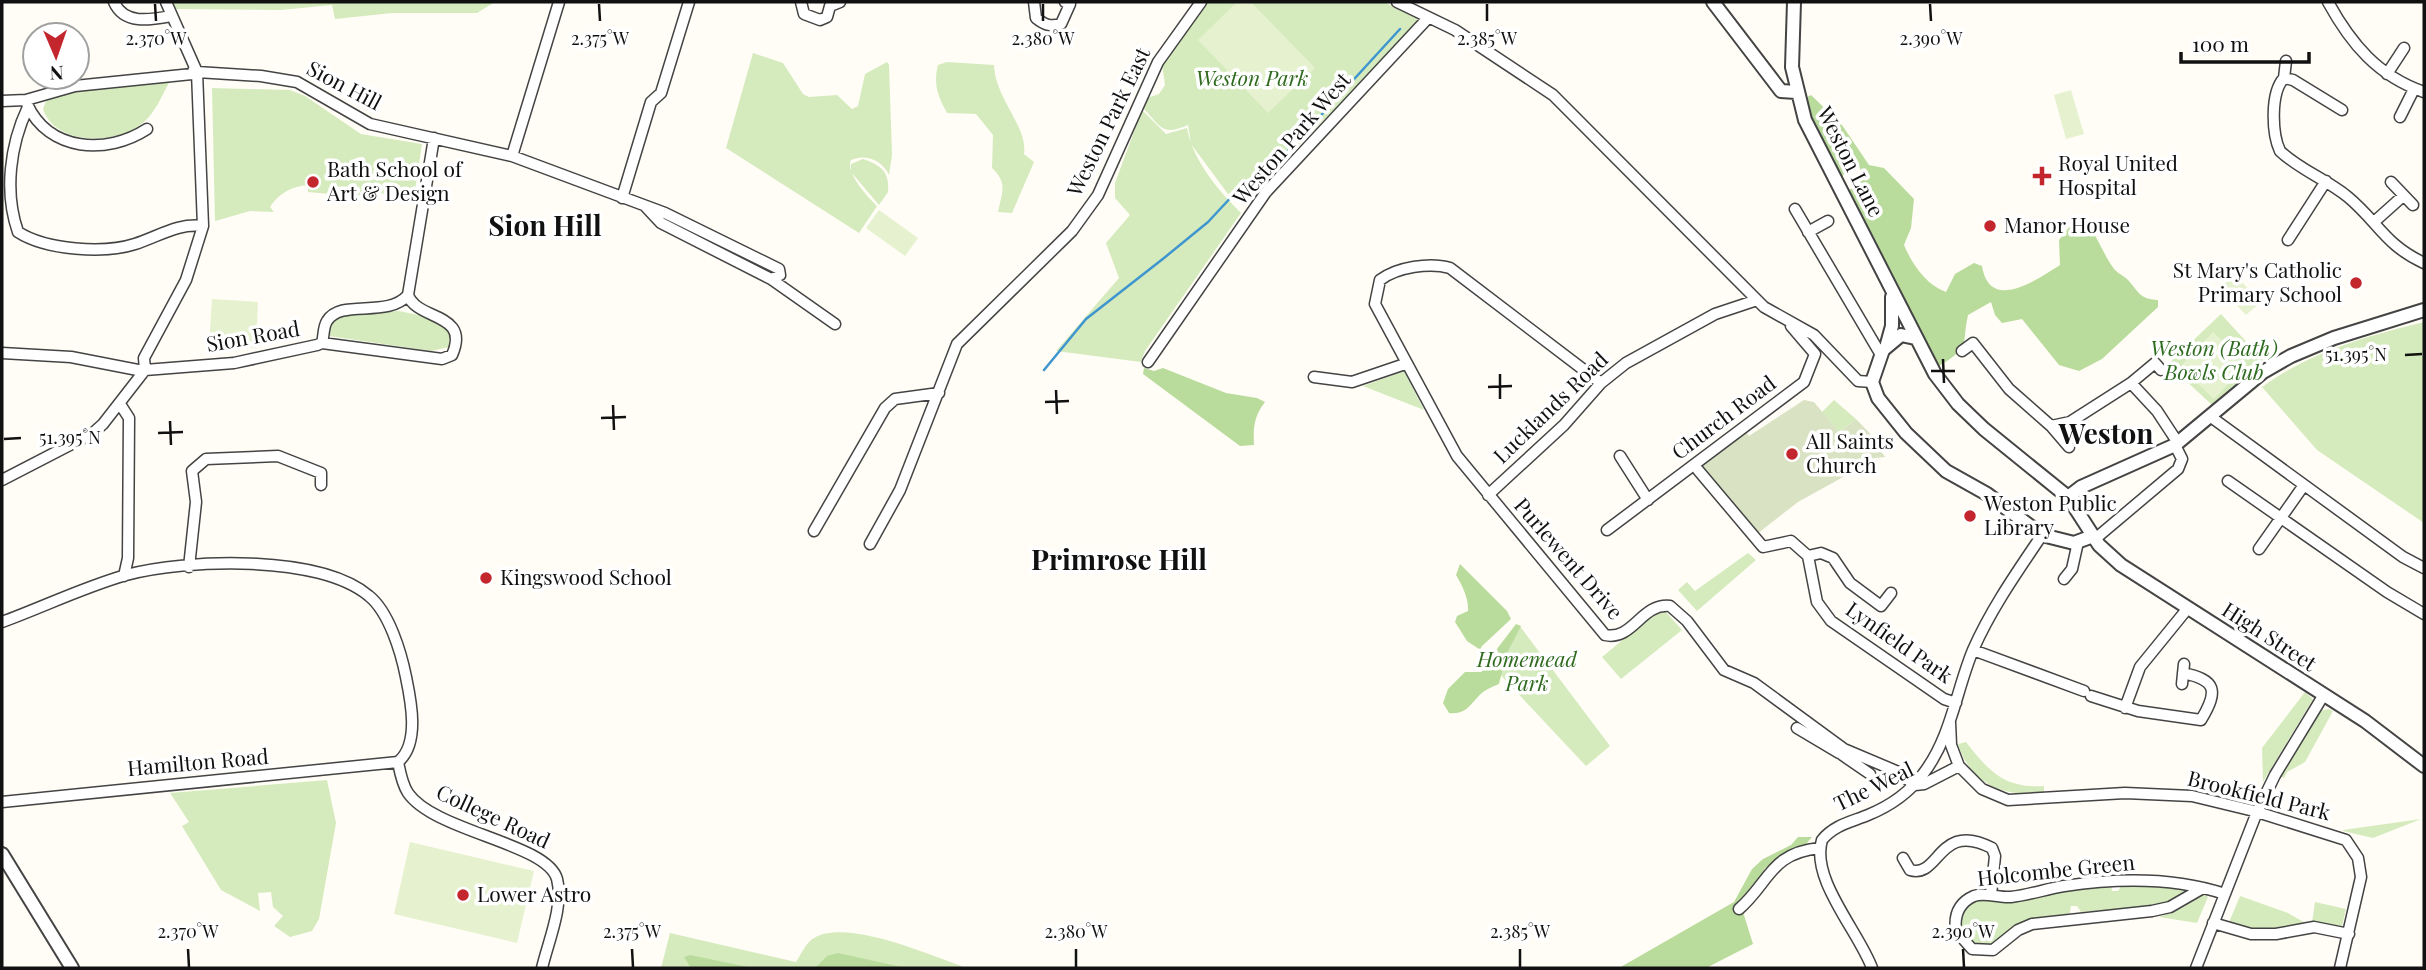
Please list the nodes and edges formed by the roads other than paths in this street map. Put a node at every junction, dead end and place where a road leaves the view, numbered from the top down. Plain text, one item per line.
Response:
1 (114, 2) edge
2 (166, 2) edge
3 (559, 2) edge
4 (689, 2) edge
5 (801, 2) edge
6 (1034, 2) edge
7 (1065, 2) edge
8 (1201, 2) edge
9 (1397, 2) edge
10 (1713, 2) edge
11 (1794, 2) edge
12 (2328, 2) edge
13 (832, 3) edge
14 (171, 16) junction
15 (1428, 18) junction
16 (2404, 48) dead end
17 (2286, 61) dead end
18 (196, 71) junction
19 (2387, 74) junction
20 (2284, 78) junction
21 (2419, 91) edge
22 (1796, 93) junction
23 (2, 101) edge
24 (27, 104) junction
25 (2342, 110) dead end
26 (2400, 117) dead end
27 (147, 129) dead end
28 (434, 138) junction
29 (512, 156) junction
30 (2326, 181) junction
31 (2390, 182) dead end
32 (2403, 196) junction
33 (622, 198) junction
34 (2413, 205) dead end
35 (1795, 209) dead end
36 (1828, 221) dead end
37 (2374, 222) junction
38 (203, 226) junction
39 (1808, 232) junction
40 (2288, 240) dead end
41 (2424, 264) edge
42 (1891, 287) junction
43 (408, 295) junction
44 (1757, 300) junction
45 (2424, 310) edge
46 (1786, 320) junction
47 (835, 324) dead end
48 (1915, 338) junction
49 (322, 343) junction
50 (1884, 350) junction
51 (1962, 351) dead end
52 (2, 353) edge
53 (1148, 362) dead end
54 (1405, 364) junction
55 (144, 370) junction
56 (2161, 370) dead end
57 (1320, 381) dead end
58 (1872, 382) junction
59 (1601, 383) junction
60 (2131, 383) junction
61 (939, 393) junction
62 (120, 404) junction
63 (2211, 417) junction
64 (2051, 426) junction
65 (2176, 444) junction
66 (2069, 447) dead end
67 (1620, 456) dead end
68 (1698, 470) dead end
69 (2, 480) edge
70 (2228, 481) dead end
71 (321, 485) dead end
72 (2304, 485) junction
73 (1488, 495) junction
74 (2068, 496) junction
75 (1648, 500) junction
76 (2281, 518) junction
77 (1606, 530) dead end
78 (814, 531) dead end
79 (2042, 535) junction
80 (2094, 537) junction
81 (2078, 542) junction
82 (870, 544) dead end
83 (2260, 550) dead end
84 (1808, 556) junction
85 (128, 558) junction
86 (189, 567) junction
87 (2424, 568) edge
88 (138, 573) junction
89 (124, 576) junction
90 (2064, 579) dead end
91 (1891, 593) dead end
92 (2188, 608) junction
93 (2424, 614) edge
94 (2, 622) edge
95 (1973, 650) junction
96 (2183, 674) dead end
97 (2323, 696) junction
98 (1956, 703) junction
99 (2124, 708) junction
100 (1950, 722) junction
101 (1797, 728) dead end
102 (1843, 751) junction
103 (398, 762) junction
104 (1959, 765) junction
105 (2424, 765) edge
106 (1870, 774) dead end
107 (1915, 785) junction
108 (2, 802) edge
109 (2257, 812) junction
110 (1819, 848) junction
111 (2, 854) edge
112 (1903, 858) dead end
113 (2203, 888) junction
114 (2225, 894) junction
115 (1991, 895) junction
116 (1739, 909) dead end
117 (2213, 923) junction
118 (2349, 934) junction
119 (72, 968) edge
120 (542, 968) edge
121 (1872, 968) edge
122 (2196, 968) edge
123 (2340, 968) edge

1 - 14 street
2 - 14 street
3 - 29 street
4 - 33 street
5 - 13 street
6 - 7 street
8 - 61 street, Weston Park East
9 - 15 street
10 - 22 street, Weston Lane
11 - 22 street
12 - 19 street
14 - 18 street
15 - 44 street
15 - 53 street, Weston Park West
16 - 19 street
17 - 20 street
18 - 24 street, Sion Hill
18 - 28 street, Sion Hill
18 - 38 street
19 - 21 street
20 - 25 street
20 - 30 street
21 - 26 street
22 - 42 street, Weston Lane
23 - 24 street, Sion Hill
24 - 27 street
24 - 38 street
28 - 29 street, Sion Hill
28 - 43 street
29 - 33 street, Sion Hill
30 - 37 street
30 - 40 street
31 - 32 street
32 - 34 street
32 - 37 street
33 - 47 street, Sion Hill
35 - 39 street
36 - 39 street
37 - 41 street
38 - 55 street
39 - 50 street
42 - 48 street, Weston Lane
42 - 50 street
43 - 49 street, Sion Road
43 - 49 street
44 - 46 street
44 - 59 street, Lucklands Road
45 - 63 street
46 - 58 street
46 - 75 street, Church Road
48 - 50 street
48 - 74 street, High Street
49 - 55 street, Sion Road
50 - 58 street
51 - 64 street
52 - 55 street, Sion Road
54 - 57 street
54 - 59 street, Purlewent Drive
54 - 73 street, Purlewent Drive
55 - 62 street
56 - 60 street
58 - 79 street
59 - 73 street, Lucklands Road
60 - 64 street
60 - 65 street
61 - 78 street
61 - 82 street
62 - 69 street
62 - 85 street
63 - 65 street
63 - 72 street
64 - 66 street
65 - 74 street
65 - 80 street
67 - 75 street
68 - 84 street
70 - 76 street
71 - 86 street
72 - 76 street
72 - 87 street
73 - 102 street, Purlewent Drive
74 - 80 street, High Street
75 - 77 street, Church Road
76 - 83 street
76 - 93 street
79 - 81 street
79 - 95 street
80 - 81 street
80 - 92 street, High Street
81 - 90 street
84 - 91 street
84 - 98 street, Lynfield Park
85 - 88 street
85 - 89 street
86 - 88 street
86 - 103 street
88 - 89 street
89 - 94 street
92 - 97 street, High Street
92 - 99 street
95 - 98 street
95 - 99 street
96 - 99 street
97 - 105 street, High Street
97 - 109 street
98 - 100 street
100 - 104 street
100 - 107 street
101 - 102 street
102 - 106 street
102 - 107 street, Purlewent Drive
103 - 108 street, Hamilton Road
103 - 120 street, College Road
104 - 107 street, The Weal
104 - 109 street, Brookfield Park
107 - 110 street, The Weal
109 - 114 street
109 - 118 street, Brookfield Park
110 - 116 street
110 - 121 street
111 - 119 street
112 - 115 street
113 - 114 street, Holcombe Green
113 - 115 street, Holcombe Green
113 - 115 street, Holcombe Green
114 - 117 street
117 - 118 street
117 - 122 street
118 - 123 street, Brookfield Park

